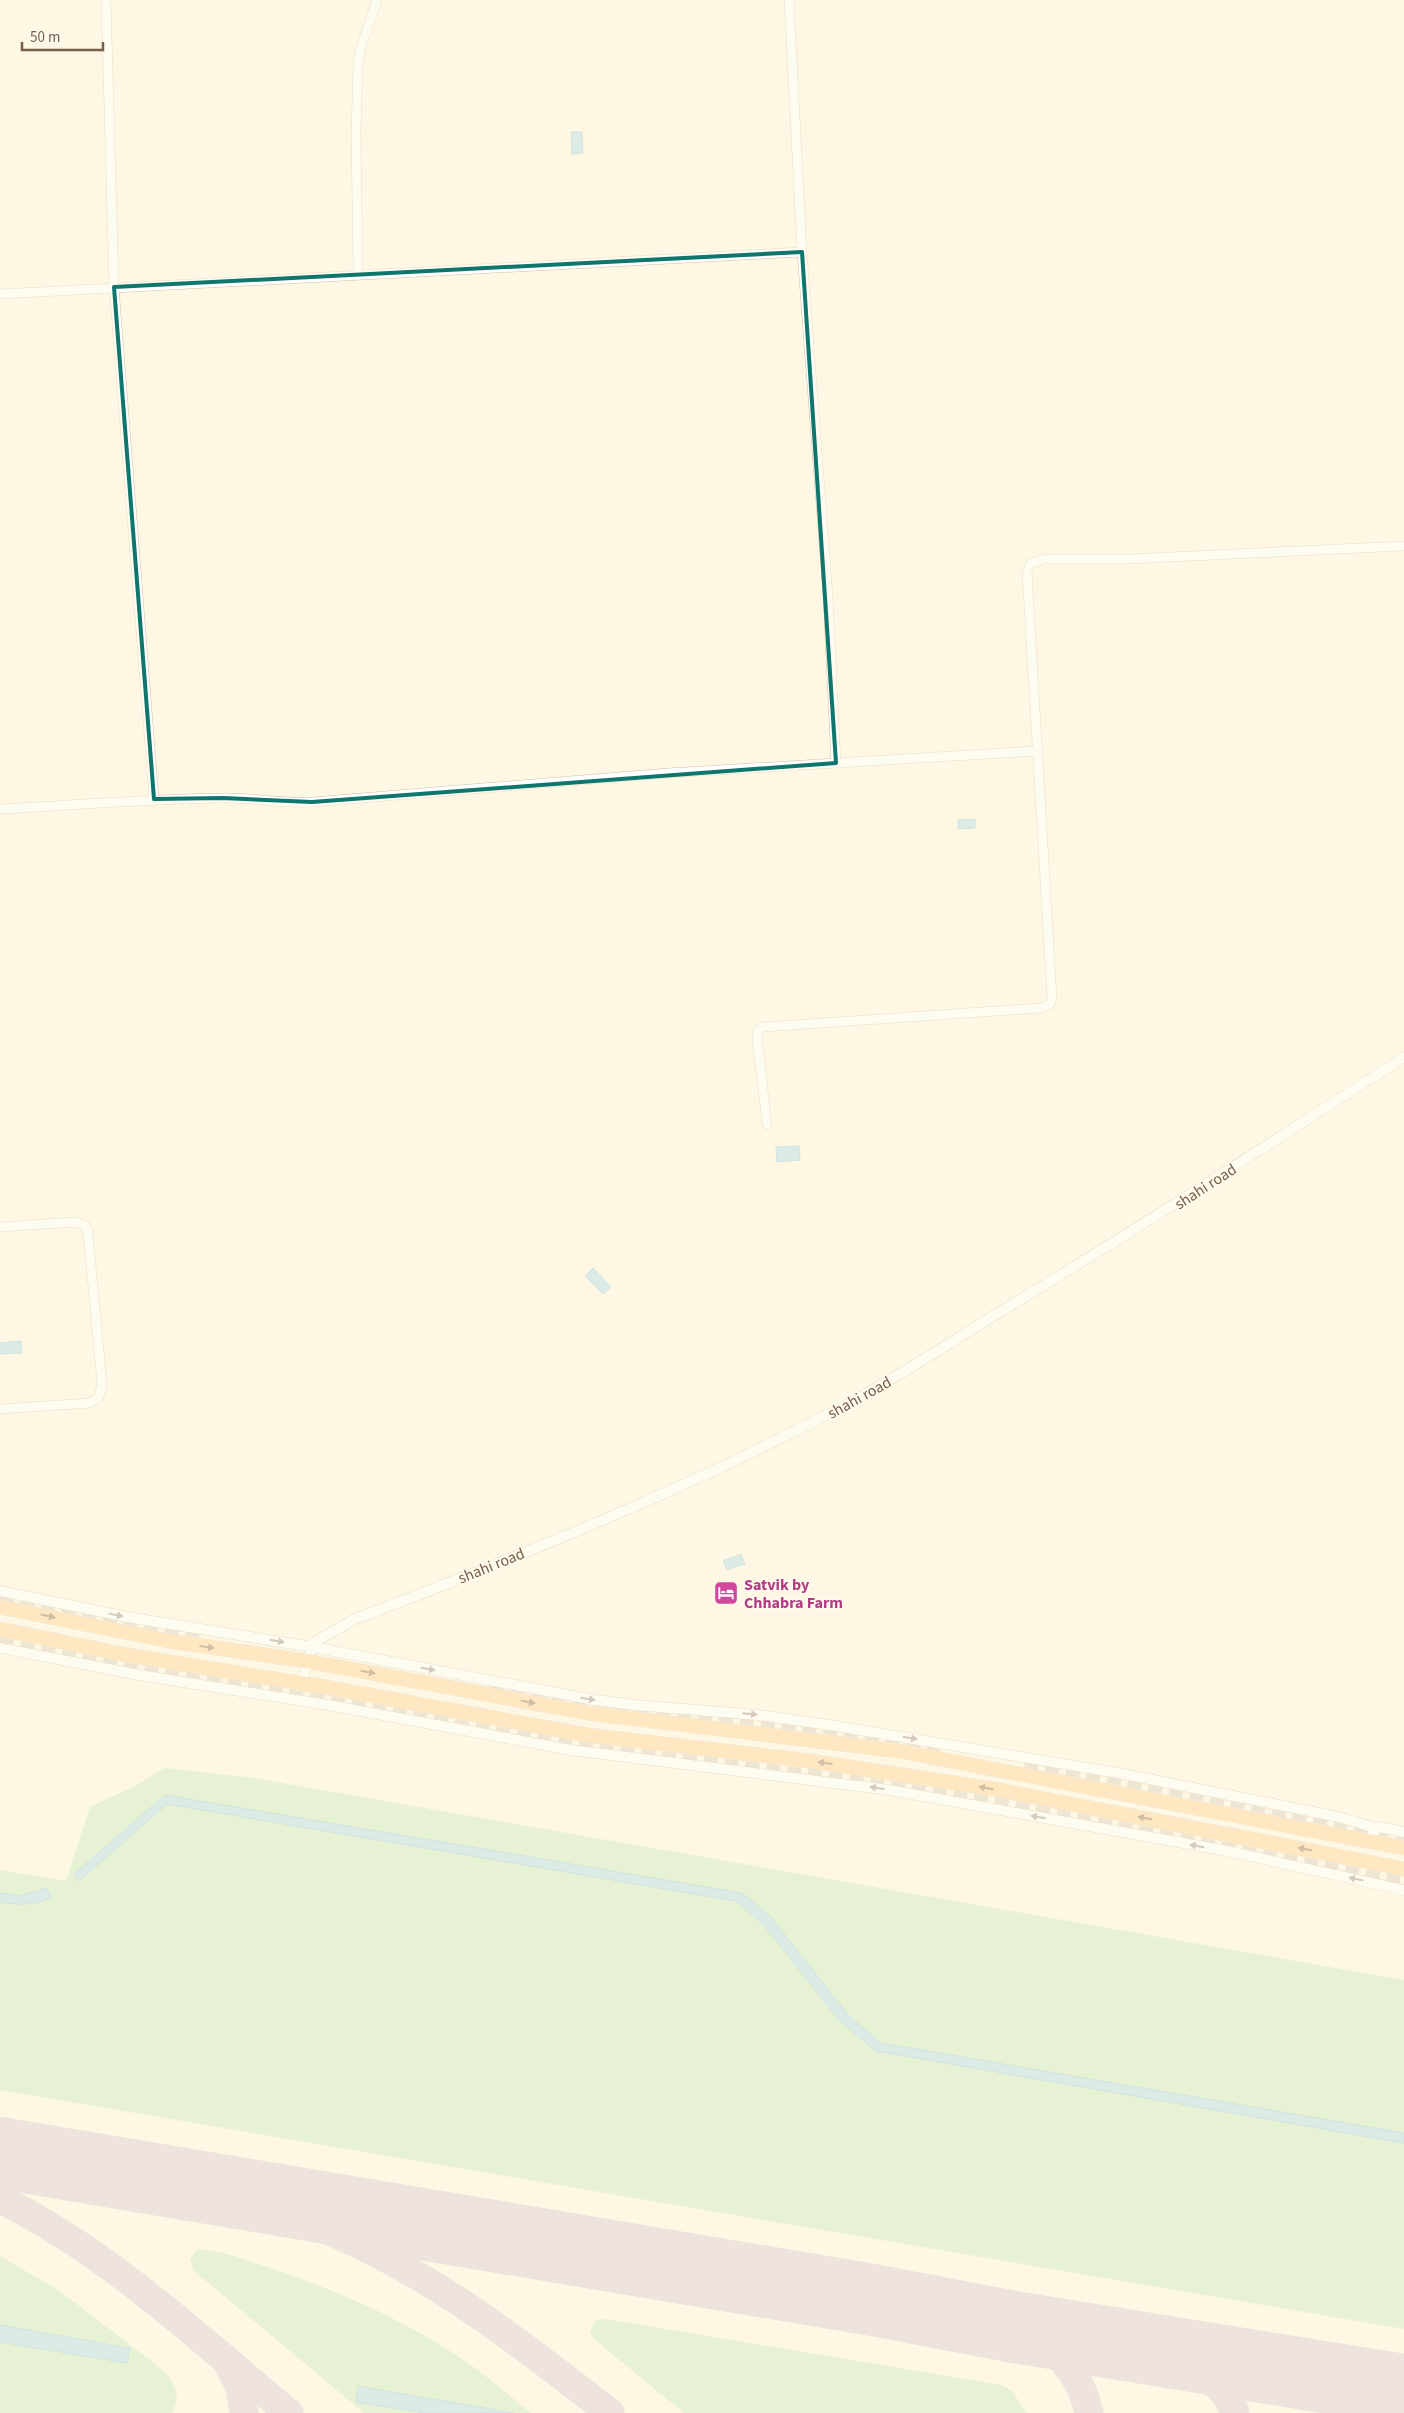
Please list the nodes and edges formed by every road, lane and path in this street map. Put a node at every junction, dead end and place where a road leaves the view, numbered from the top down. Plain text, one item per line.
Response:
1 (106, 0) edge
2 (377, 0) edge
3 (789, 0) edge
4 (802, 252) junction
5 (358, 274) junction
6 (114, 287) junction
7 (0, 294) edge
8 (1404, 546) edge
9 (1037, 751) junction
10 (836, 763) junction
11 (154, 799) junction
12 (0, 809) edge
13 (1404, 1058) edge
14 (767, 1124) dead end
15 (0, 1226) edge
16 (0, 1409) edge
17 (0, 1591) edge
18 (0, 1607) edge
19 (0, 1629) edge
20 (312, 1647) junction
21 (0, 1648) edge
22 (307, 1661) junction
23 (302, 1683) junction
24 (1404, 1832) edge
25 (1374, 1835) junction
26 (1404, 1848) edge
27 (1404, 1869) edge
28 (1404, 1890) edge

1 - 6 street
2 - 5 street
3 - 4 street
4 - 5 street
4 - 10 street
5 - 6 street
6 - 7 street
6 - 11 street
8 - 9 street
9 - 10 street
9 - 14 street
10 - 11 street
11 - 12 street
13 - 20 street, shahi road
15 - 16 street
17 -> 20 street
18 -> 22 highway
19 - 23 highway
20 - 22 street
20 -> 25 street
28 -> 21 street
22 - 23 street
22 -> 25 highway
27 -> 23 highway
24 - 25 street
25 - 26 highway

